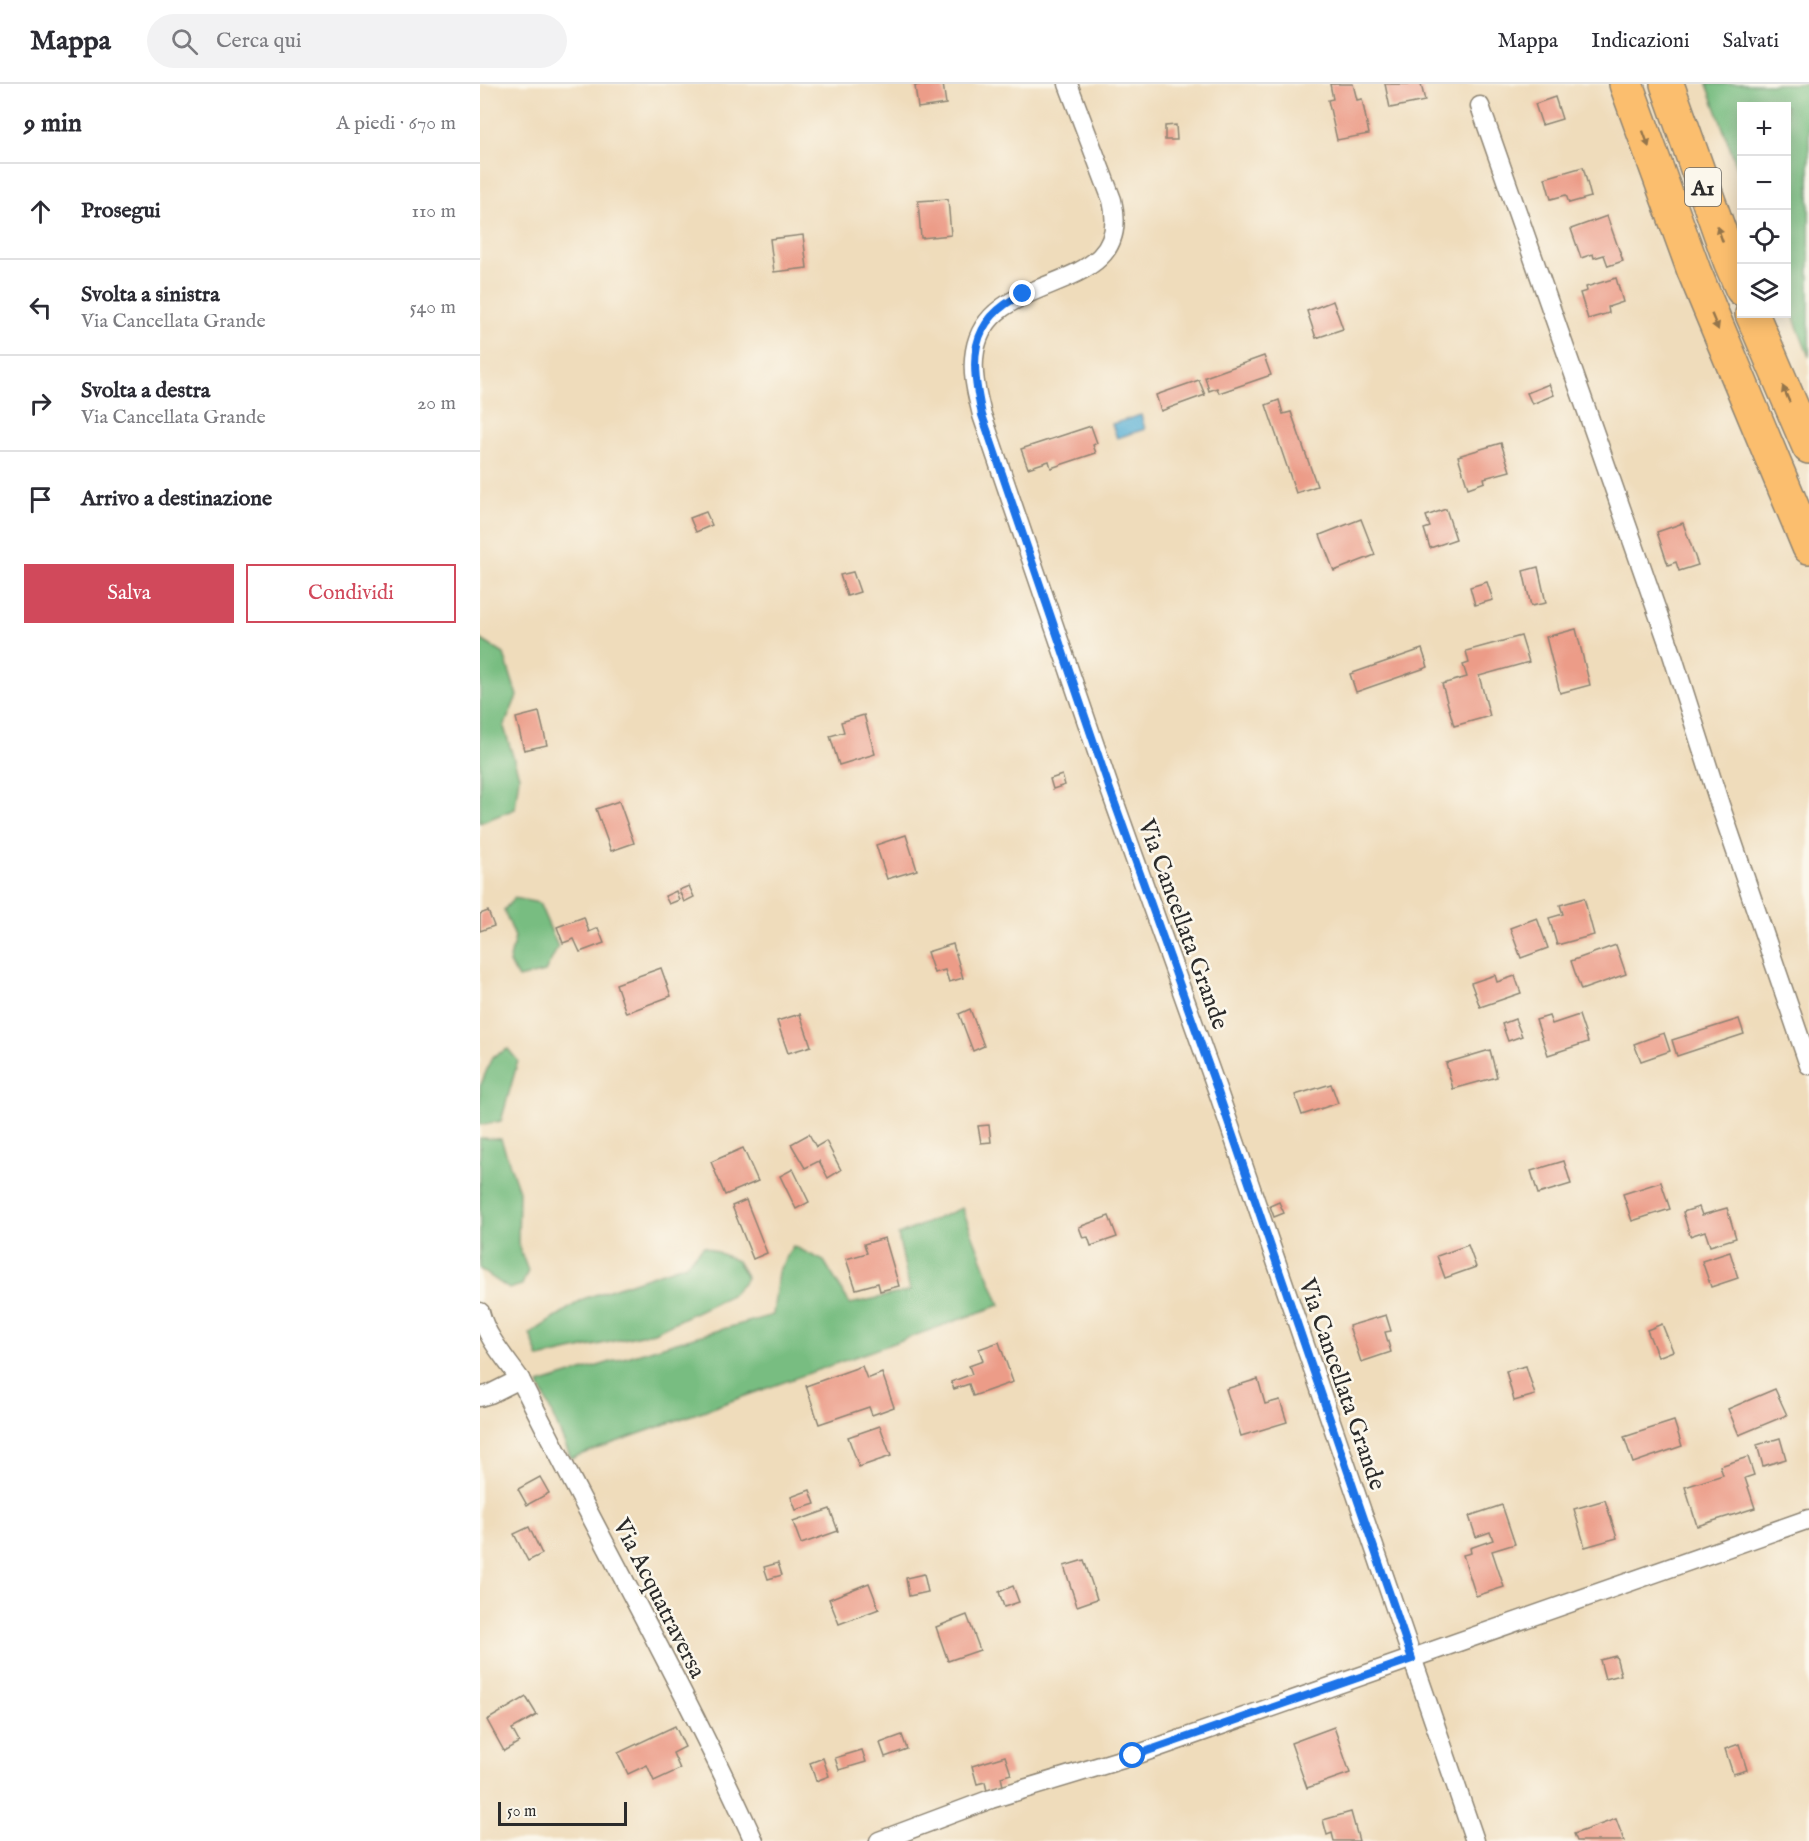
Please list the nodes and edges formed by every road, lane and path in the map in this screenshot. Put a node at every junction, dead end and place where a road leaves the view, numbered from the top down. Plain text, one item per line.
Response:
1 (1068, 84) edge
2 (1626, 84) edge
3 (1667, 84) edge
4 (1480, 106) dead end
5 (1737, 277) edge
6 (1754, 318) edge
7 (1809, 447) edge
8 (1809, 547) edge
9 (1809, 1065) edge
10 (480, 1312) edge
11 (520, 1379) junction
12 (480, 1397) edge
13 (1809, 1519) edge
14 (1412, 1659) junction
15 (754, 1841) edge
16 (879, 1841) edge
17 (1475, 1841) edge

1 - 14 street, Via Cancellata Grande
2 -> 8 highway, A1
5 -> 3 highway, A1
4 - 9 street
7 -> 6 highway
10 - 11 street, Via Acquatraversa
11 - 12 street
11 - 15 street, Via Acquatraversa
13 - 14 street
14 - 16 street
14 - 17 street, Via Cancellata Grande

